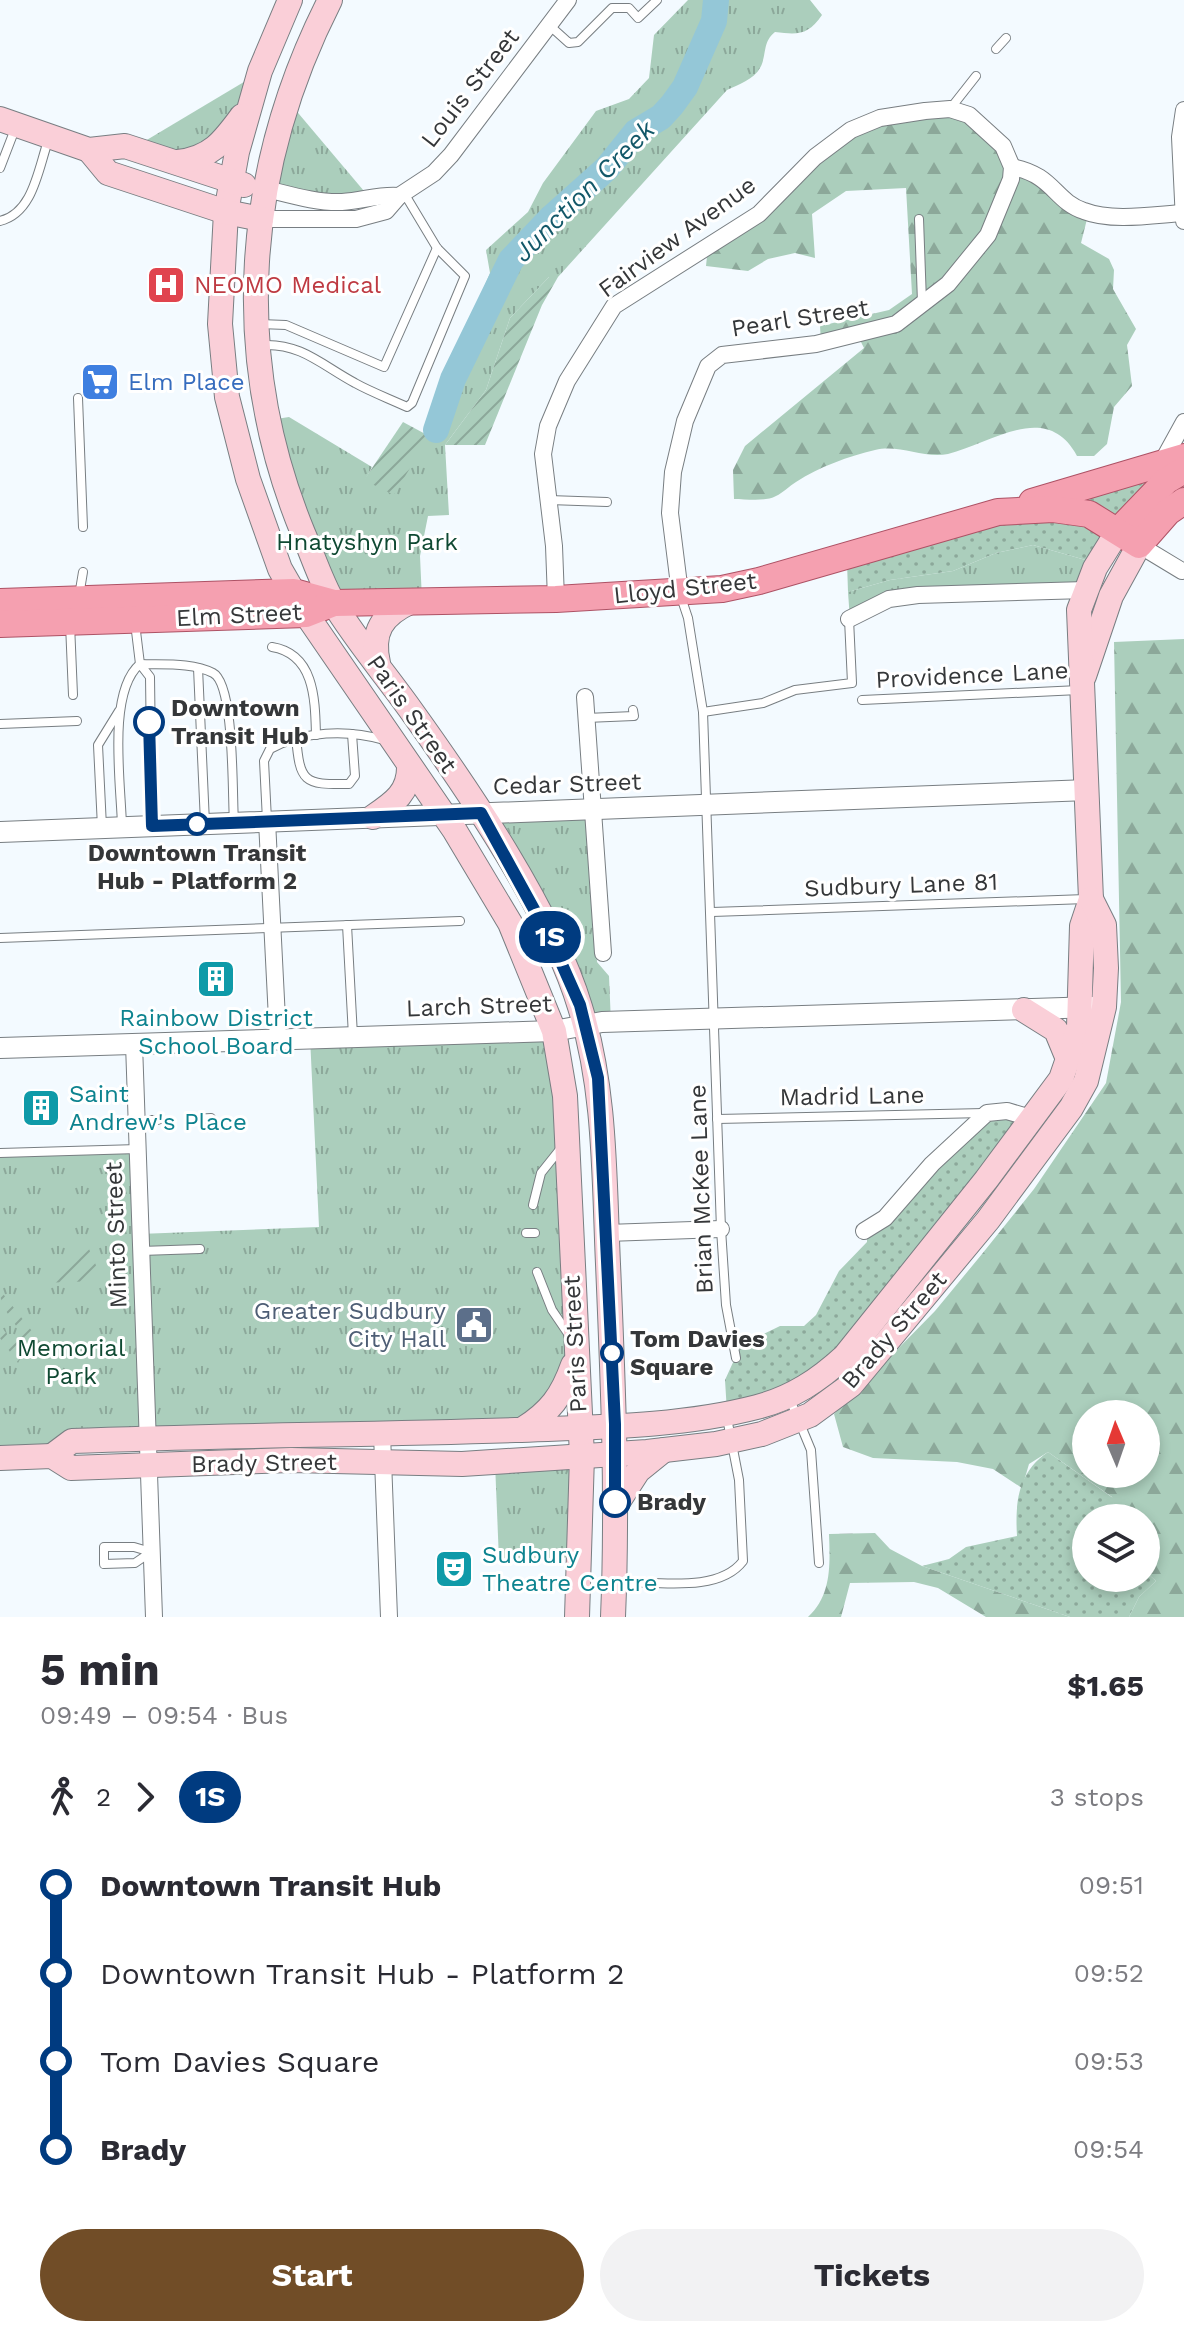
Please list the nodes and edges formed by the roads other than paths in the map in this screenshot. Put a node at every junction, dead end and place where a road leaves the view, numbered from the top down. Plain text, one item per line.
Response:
1 (290, 0) edge
2 (330, 0) edge
3 (568, 0) edge
4 (657, 0) edge
5 (549, 25) junction
6 (1006, 38) dead end
7 (996, 49) dead end
8 (976, 76) dead end
9 (251, 103) junction
10 (950, 109) junction
11 (1184, 110) edge
12 (8, 122) edge
13 (50, 136) junction
14 (89, 150) junction
15 (176, 162) junction
16 (1012, 167) junction
17 (0, 168) edge
18 (232, 182) junction
19 (266, 189) junction
20 (402, 194) junction
21 (226, 212) junction
22 (1183, 218) edge
23 (261, 219) junction
24 (919, 219) dead end
25 (0, 221) edge
26 (437, 248) junction
27 (922, 306) junction
28 (257, 335) junction
29 (78, 398) dead end
30 (1184, 422) edge
31 (1177, 463) edge
32 (549, 500) junction
33 (1184, 501) edge
34 (607, 502) dead end
35 (998, 512) junction
36 (83, 527) dead end
37 (1128, 538) junction
38 (1182, 571) dead end
39 (83, 572) dead end
40 (1086, 590) junction
41 (680, 593) junction
42 (556, 599) junction
43 (0, 602) edge
44 (410, 602) junction
45 (300, 603) junction
46 (334, 603) junction
47 (74, 611) junction
48 (849, 619) joint
49 (135, 620) junction
50 (0, 624) edge
51 (272, 647) dead end
52 (140, 664) junction
53 (379, 665) junction
54 (198, 668) junction
55 (1084, 684) junction
56 (73, 695) dead end
57 (585, 697) dead end
58 (862, 700) dead end
59 (121, 709) junction
60 (633, 710) dead end
61 (703, 712) junction
62 (586, 718) junction
63 (77, 721) dead end
64 (0, 724) edge
65 (352, 734) junction
66 (316, 735) junction
67 (296, 737) junction
68 (394, 743) junction
69 (409, 765) junction
70 (1088, 790) junction
71 (706, 804) junction
72 (593, 809) junction
73 (481, 813) junction
74 (443, 814) junction
75 (373, 817) junction
76 (267, 821) junction
77 (234, 822) junction
78 (205, 823) junction
79 (152, 826) junction
80 (112, 827) junction
81 (0, 832) edge
82 (1091, 899) junction
83 (712, 912) junction
84 (460, 921) dead end
85 (347, 925) junction
86 (272, 928) junction
87 (0, 938) edge
88 (603, 953) dead end
89 (1092, 1008) junction
90 (1024, 1010) junction
91 (715, 1018) junction
92 (585, 1026) junction
93 (554, 1031) junction
94 (353, 1037) junction
95 (278, 1039) junction
96 (134, 1044) junction
97 (0, 1048) edge
98 (1068, 1059) junction
99 (987, 1113) junction
100 (211, 1118) dead end
101 (193, 1119) dead end
102 (717, 1119) junction
103 (1034, 1119) junction
104 (137, 1120) junction
105 (158, 1120) dead end
106 (567, 1141) junction
107 (138, 1149) junction
108 (0, 1153) edge
109 (533, 1205) dead end
110 (721, 1229) junction
111 (864, 1231) dead end
112 (607, 1233) junction
113 (200, 1249) dead end
114 (141, 1251) junction
115 (537, 1272) dead end
116 (576, 1350) junction
117 (736, 1358) dead end
118 (789, 1396) junction
119 (727, 1413) junction
120 (800, 1419) junction
121 (615, 1424) junction
122 (580, 1427) junction
123 (522, 1430) junction
124 (382, 1434) junction
125 (146, 1438) junction
126 (730, 1441) junction
127 (664, 1450) junction
128 (615, 1454) junction
129 (52, 1456) junction
130 (582, 1456) junction
131 (0, 1458) edge
132 (383, 1462) junction
133 (148, 1466) junction
134 (615, 1508) junction
135 (151, 1552) junction
136 (819, 1563) dead end
137 (615, 1582) junction
138 (154, 1617) edge
139 (389, 1617) edge
140 (577, 1617) edge
141 (613, 1617) edge

1 - 9 main road
2 - 19 main road, Paris Street
3 - 5 street, Louis Street
4 - 5 lane
5 - 20 street, Louis Street
6 - 7 lane
8 - 10 lane
9 - 15 main road
9 - 18 main road, Paris Street
10 - 16 street
10 - 32 street, Fairview Avenue
11 - 22 street
12 - 13 main road
12 - 17 lane
13 - 14 main road
13 - 25 lane
14 - 15 main road
14 - 21 main road
15 - 18 main road
16 - 22 street
16 - 27 street, Pearl Street
18 - 19 main road
18 - 21 main road, Paris Street
19 - 20 street
19 - 23 main road, Paris Street
20 - 23 street, Louis Street
20 - 26 lane
21 - 23 main road
21 - 45 main road, Paris Street
23 - 28 main road, Paris Street
24 - 27 lane
26 - 28 lane
26 - 28 lane
27 - 41 street, Pearl Street
28 - 46 main road, Paris Street
29 - 36 lane
30 - 31 street
31 - 35 main road
31 - 37 main road
32 - 34 lane
32 - 42 street, Fairview Avenue
33 - 37 main road
35 - 37 main road, Lloyd Street
35 - 41 main road, Lloyd Street
37 - 38 street
37 - 40 main road, Brady Street
37 - 55 main road, Brady Street
39 - 47 lane
40 - 48 street
40 - 55 main road, Brady Street
41 - 42 main road, Lloyd Street
41 - 61 lane, Brian McKee Lane
42 - 44 main road, Lloyd Street
43 - 47 main road, Elm Street
44 - 46 main road, Lloyd Street
44 - 53 main road
45 - 46 main road, Elm Street
45 - 47 main road, Elm Street
45 - 49 main road, Elm Street
45 - 68 main road, Paris Street
46 - 53 main road, Paris Street
47 - 49 main road, Elm Street
47 - 50 main road, Elm Street
47 - 56 lane
48 - 61 lane
49 - 52 lane
51 - 66 lane
52 - 54 lane
52 - 59 lane
52 - 79 lane
53 - 73 main road, Paris Street
54 - 77 lane
54 - 78 lane
55 - 58 lane, Providence Lane
55 - 70 main road, Brady Street
57 - 62 street
59 - 80 lane
59 - 80 lane
60 - 62 lane
61 - 71 lane, Brian McKee Lane
62 - 72 street
63 - 64 lane
65 - 66 lane
65 - 67 lane
65 - 68 lane
66 - 67 lane
67 - 76 lane
68 - 69 main road, Paris Street
69 - 74 main road, Paris Street
69 - 75 main road
70 - 71 street, Cedar Street
70 - 82 main road, Brady Street
71 - 72 street, Cedar Street
71 - 83 lane, Brian McKee Lane
72 - 73 street, Cedar Street
72 - 88 street
73 - 74 street, Cedar Street
73 - 92 main road, Paris Street
74 - 75 street, Cedar Street
74 - 93 main road, Paris Street
75 - 76 street, Cedar Street
76 - 77 street, Cedar Street
76 - 86 street
77 - 78 street, Cedar Street
78 - 79 street, Cedar Street
79 - 80 street, Cedar Street
80 - 81 street, Cedar Street
82 - 83 lane, Sudbury Lane 81
82 - 89 main road, Brady Street
83 - 91 lane, Brian McKee Lane
84 - 85 lane
85 - 86 lane
85 - 94 lane
86 - 87 lane
86 - 95 street
89 - 90 street, Larch Street
89 - 98 main road, Brady Street
89 - 120 main road, Brady Street
90 - 91 street, Larch Street
90 - 98 main road
91 - 92 street, Larch Street
91 - 102 lane, Brian McKee Lane
92 - 93 street, Larch Street
92 - 112 main road, Paris Street
93 - 94 street, Larch Street
93 - 106 main road, Paris Street
94 - 95 street, Larch Street
95 - 96 street, Larch Street
96 - 97 street, Larch Street
96 - 104 street, Minto Street
98 - 103 main road, Brady Street
99 - 102 lane, Madrid Lane
99 - 103 street
99 - 111 street
100 - 101 lane
102 - 110 lane, Brian McKee Lane
103 - 118 main road, Brady Street
104 - 105 lane
104 - 107 street, Minto Street
106 - 109 lane
106 - 116 main road, Paris Street
107 - 108 lane
107 - 114 street, Minto Street
110 - 112 street
110 - 117 lane, Brian McKee Lane
112 - 121 main road, Paris Street
113 - 114 lane
114 - 125 street, Minto Street
115 - 116 lane
116 - 122 main road, Paris Street
116 - 123 main road
118 - 119 main road, Brady Street
118 - 120 lane
119 - 121 main road, Brady Street
119 - 126 lane
120 - 126 main road, Brady Street
120 - 136 lane
121 - 122 main road, Brady Street
121 - 128 main road, Paris Street
122 - 123 main road, Brady Street
122 - 130 main road, Paris Street
123 - 124 main road, Brady Street
124 - 125 main road, Brady Street
124 - 132 street
125 - 129 main road, Brady Street
125 - 133 street, Minto Street
126 - 127 main road, Brady Street
126 - 137 lane
127 - 128 main road, Brady Street
127 - 134 main road
128 - 130 main road, Brady Street
128 - 134 main road, Paris Street
129 - 131 main road, Brady Street
129 - 133 main road, Brady Street
130 - 132 main road, Brady Street
130 - 140 main road, Paris Street
132 - 133 main road, Brady Street
132 - 139 street
133 - 135 street, Minto Street
134 - 137 main road, Paris Street
135 - 135 lane
135 - 138 street, Minto Street
137 - 141 main road, Paris Street

